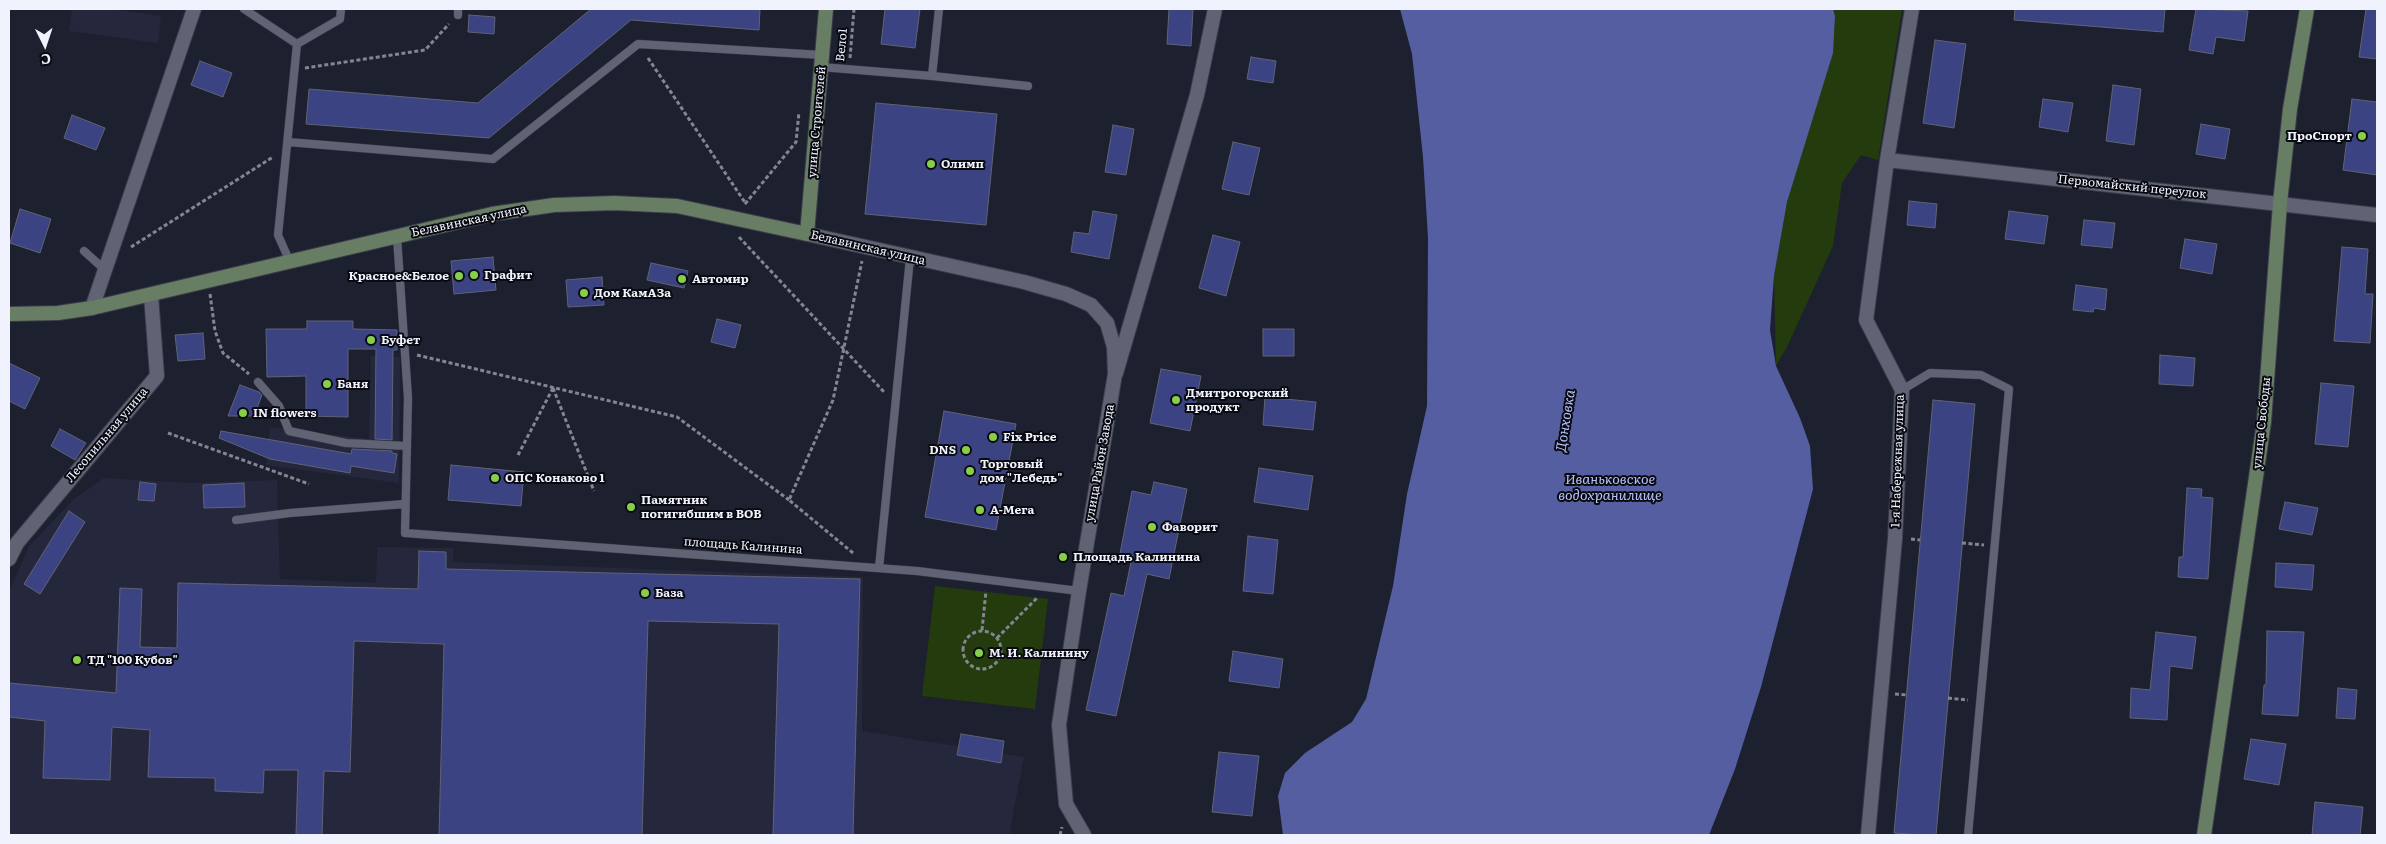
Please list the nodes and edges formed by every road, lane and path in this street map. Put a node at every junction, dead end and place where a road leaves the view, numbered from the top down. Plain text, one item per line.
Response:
1 (194, 9) edge
2 (244, 9) edge
3 (341, 9) edge
4 (826, 9) edge
5 (854, 9) edge
6 (939, 9) edge
7 (1215, 9) edge
8 (1912, 9) edge
9 (2307, 9) edge
10 (458, 12) edge
11 (297, 44) junction
12 (638, 44) junction
13 (822, 61) junction
14 (295, 69) junction
15 (849, 70) junction
16 (932, 76) junction
17 (1028, 86) dead end
18 (287, 145) junction
19 (1887, 160) junction
20 (2280, 203) junction
21 (746, 204) dead end
22 (2377, 215) edge
23 (807, 234) junction
24 (397, 236) junction
25 (739, 237) dead end
26 (127, 249) dead end
27 (84, 252) dead end
28 (910, 258) junction
29 (862, 260) dead end
30 (290, 262) junction
31 (105, 270) junction
32 (209, 281) junction
33 (150, 295) junction
34 (92, 308) junction
35 (9, 314) edge
36 (843, 348) junction
37 (405, 353) junction
38 (1116, 374) junction
39 (258, 382) joint
40 (553, 388) junction
41 (1902, 390) junction
42 (895, 404) junction
43 (168, 433) dead end
44 (407, 446) junction
45 (518, 455) dead end
46 (309, 484) dead end
47 (594, 491) dead end
48 (790, 500) junction
49 (405, 504) junction
50 (236, 520) dead end
51 (1962, 543) dead end
52 (1994, 546) junction
53 (9, 559) edge
54 (870, 567) junction
55 (879, 568) junction
56 (987, 579) junction
57 (1048, 587) junction
58 (1079, 591) junction
59 (982, 630) junction
60 (997, 638) junction
61 (1948, 698) dead end
62 (1981, 701) junction
63 (1084, 835) edge
64 (1868, 835) edge
65 (1968, 835) edge
66 (2204, 835) edge

1 - 31 street
2 - 11 lane
3 - 11 lane
4 - 13 main road, улица Строителей
5 - 15 path, Вело1
6 - 16 lane
7 - 38 street, улица Район Завода
8 - 19 street, 1-я Набережная улица
9 - 20 main road, улица Свободы
10 - 14 path
11 - 14 lane
12 - 13 lane
12 - 18 lane
12 - 21 path
13 - 15 lane
13 - 23 main road, улица Строителей
14 - 18 lane
15 - 16 lane
16 - 17 lane
18 - 26 path
18 - 30 lane
19 - 20 street, Первомайский переулок
19 - 41 street, 1-я Набережная улица
20 - 22 street, Первомайский переулок
20 - 66 main road, улица Свободы
23 - 24 main road, Белавинская улица
23 - 28 street, Белавинская улица
24 - 30 main road, Белавинская улица
24 - 37 lane
25 - 36 path
27 - 31 lane
28 - 38 street, Белавинская улица
28 - 42 lane
29 - 36 path
30 - 32 main road, Белавинская улица
31 - 34 street
32 - 33 main road, Белавинская улица
32 - 39 path
33 - 34 main road, Белавинская улица
33 - 53 street, Лесопильная улица
34 - 35 main road, Белавинская улица
36 - 42 path
36 - 48 path
37 - 40 path
37 - 44 lane
38 - 58 street, улица Район Завода
39 - 44 lane
40 - 45 path
40 - 47 path
40 - 48 path
41 - 52 lane
41 - 64 street, 1-я Набережная улица
42 - 55 lane
43 - 46 path
44 - 49 lane
48 - 54 path
49 - 50 lane
49 - 54 lane, площадь Калинина
51 - 52 path
52 - 62 lane
54 - 55 lane, площадь Калинина
55 - 56 lane, площадь Калинина
56 - 57 lane, площадь Калинина
56 - 59 path
57 - 58 lane, площадь Калинина
57 - 60 path
58 - 63 street, улица Район Завода
59 - 60 path
59 - 60 path
61 - 62 path
62 - 65 lane

